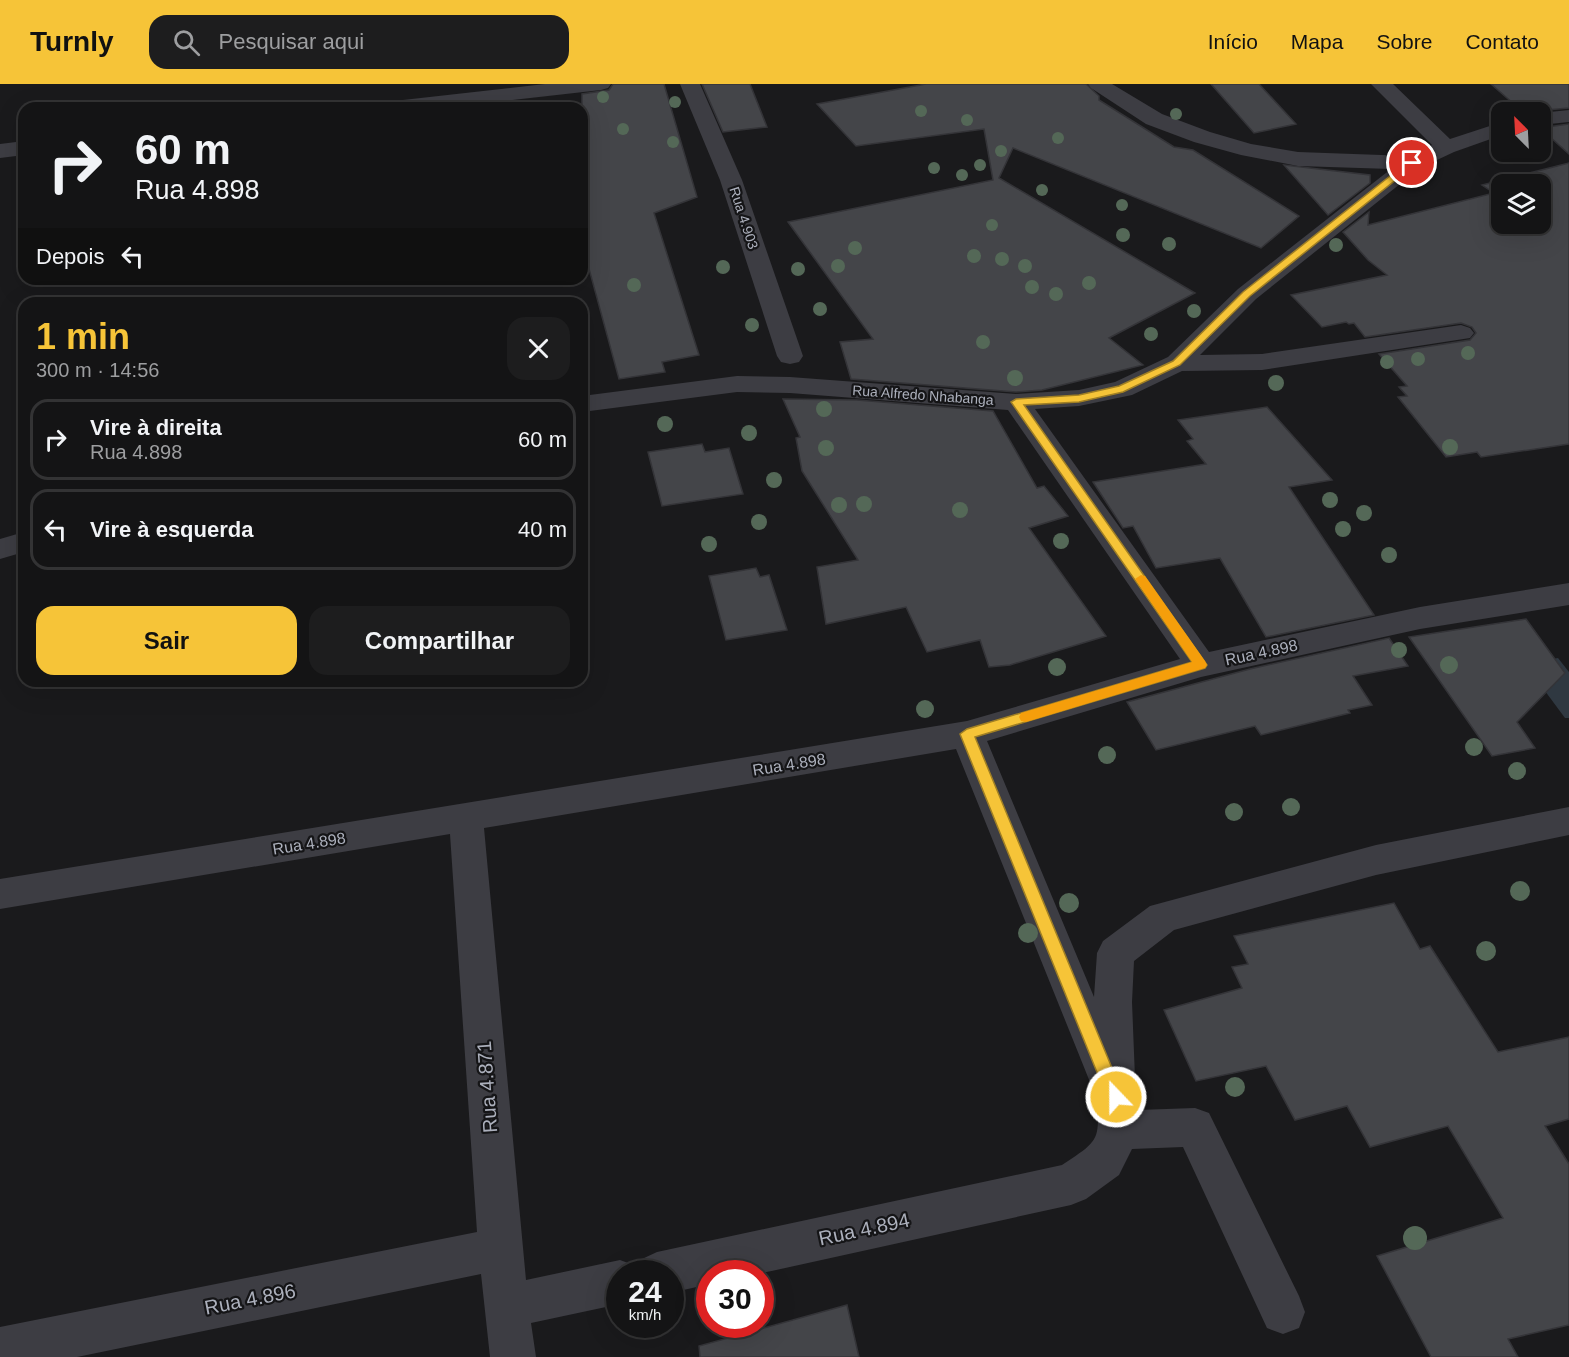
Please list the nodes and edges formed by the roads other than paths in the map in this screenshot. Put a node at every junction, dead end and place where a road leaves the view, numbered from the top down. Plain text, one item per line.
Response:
1 (396, 84) edge
2 (601, 84) edge
3 (690, 84) edge
4 (1098, 84) edge
5 (1381, 84) edge
6 (393, 102) edge
7 (437, 102) edge
8 (1569, 116) edge
9 (1551, 118) edge
10 (1491, 132) edge
11 (1446, 147) junction
12 (18, 149) edge
13 (0, 151) edge
14 (1412, 163) junction
15 (1461, 333) dead end
16 (790, 356) junction
17 (1177, 363) junction
18 (736, 384) junction
19 (847, 389) junction
20 (1016, 402) junction
21 (588, 403) edge
22 (18, 544) edge
23 (0, 549) edge
24 (1569, 594) edge
25 (1201, 665) junction
26 (967, 734) junction
27 (466, 817) junction
28 (1569, 821) edge
29 (0, 894) edge
30 (1118, 1114) junction
31 (500, 1249) junction
32 (684, 1268) edge
33 (606, 1285) edge
34 (506, 1306) junction
35 (1283, 1311) dead end
36 (0, 1350) edge
37 (513, 1357) edge

1 - 6 street
2 - 7 street
3 - 16 street, Rua 4.903
4 - 14 street
5 - 11 street
8 - 9 street
10 - 11 street, Rua Alfredo Nhabanga
11 - 14 street, Rua Alfredo Nhabanga
12 - 13 street
14 - 17 street, Rua Alfredo Nhabanga
15 - 17 street
16 - 18 street
16 - 19 street
17 - 20 street, Rua Alfredo Nhabanga
18 - 19 street, Rua Alfredo Nhabanga
18 - 21 street, Rua Alfredo Nhabanga
19 - 20 street, Rua Alfredo Nhabanga
20 - 25 street
22 - 23 street
24 - 25 street, Rua 4.898
25 - 26 street, Rua 4.898
26 - 27 street, Rua 4.898
26 - 30 street
27 - 29 street, Rua 4.898
27 - 31 street, Rua 4.871
28 - 30 street
30 - 32 street, Rua 4.894
30 - 35 street
31 - 34 street, Rua 4.871
31 - 36 street, Rua 4.896
33 - 34 street
34 - 37 street, Rua 4.871

